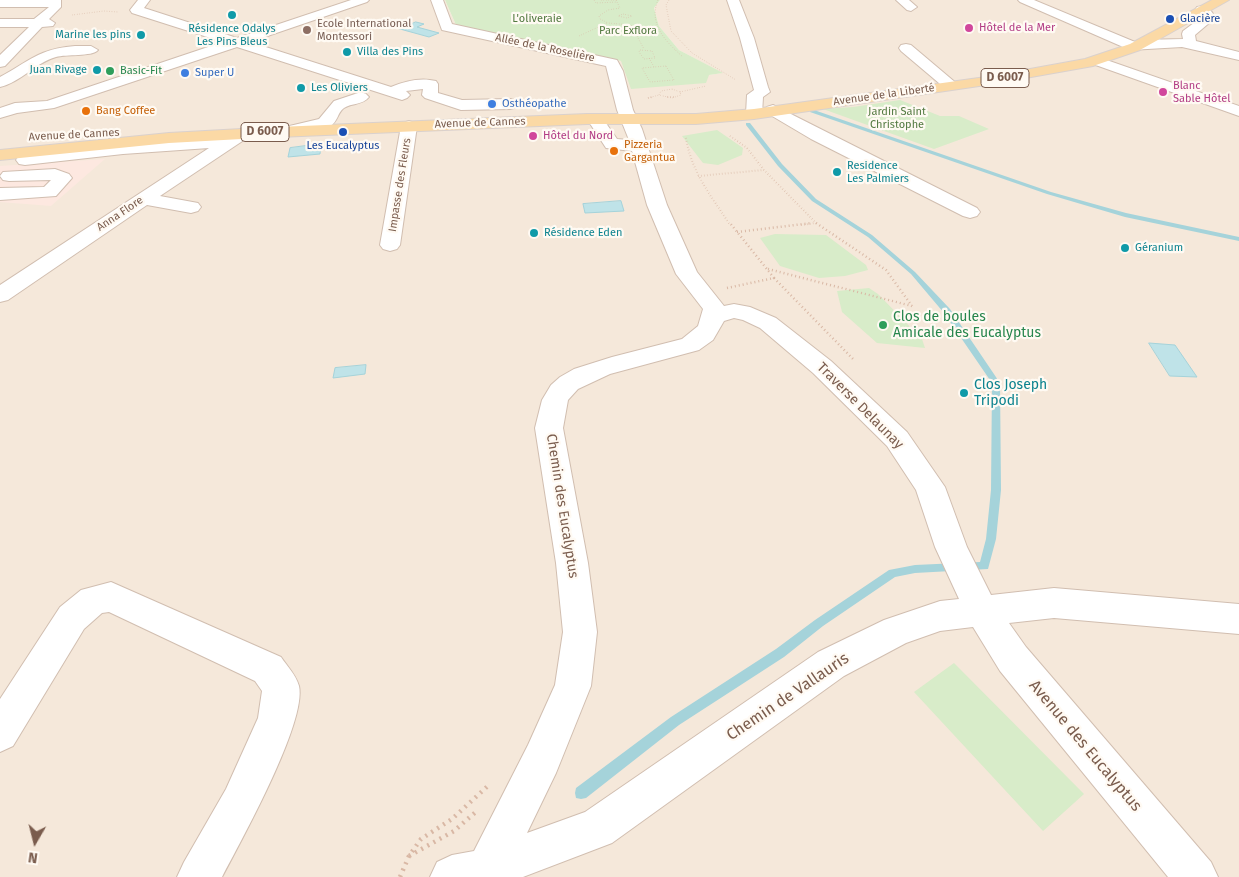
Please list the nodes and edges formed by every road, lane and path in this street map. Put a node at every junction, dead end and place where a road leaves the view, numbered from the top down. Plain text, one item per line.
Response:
1 (363, 0) edge
2 (437, 0) edge
3 (594, 0) edge
4 (601, 0) edge
5 (658, 0) edge
6 (669, 0) edge
7 (733, 0) edge
8 (1024, 0) edge
9 (1223, 0) edge
10 (617, 1) edge
11 (0, 3) edge
12 (59, 3) edge
13 (140, 5) edge
14 (620, 8) junction
15 (1201, 10) junction
16 (84, 14) dead end
17 (622, 14) junction
18 (627, 18) junction
19 (0, 23) edge
20 (631, 24) junction
21 (50, 28) junction
22 (1158, 34) junction
23 (81, 37) dead end
24 (40, 38) junction
25 (24, 39) junction
26 (236, 42) junction
27 (1191, 43) junction
28 (1138, 45) junction
29 (906, 48) dead end
30 (644, 49) junction
31 (1239, 56) edge
32 (683, 57) dead end
33 (649, 58) junction
34 (37, 60) junction
35 (1095, 60) junction
36 (0, 63) edge
37 (654, 67) junction
38 (0, 76) edge
39 (0, 83) edge
40 (706, 86) dead end
41 (951, 86) junction
42 (680, 92) junction
43 (759, 94) junction
44 (362, 97) dead end
45 (511, 104) dead end
46 (49, 105) junction
47 (773, 110) junction
48 (1239, 111) edge
49 (0, 113) edge
50 (754, 114) junction
51 (416, 118) junction
52 (595, 119) junction
53 (327, 121) junction
54 (24, 122) dead end
55 (531, 122) joint
56 (287, 131) junction
57 (634, 133) junction
58 (685, 134) dead end
59 (727, 135) dead end
60 (236, 138) junction
61 (0, 139) edge
62 (0, 155) edge
63 (12, 170) edge
64 (764, 170) junction
65 (698, 176) junction
66 (0, 194) edge
67 (143, 199) junction
68 (191, 207) dead end
69 (970, 212) dead end
70 (816, 223) junction
71 (737, 232) junction
72 (390, 245) dead end
73 (767, 269) junction
74 (774, 278) junction
75 (0, 295) edge
76 (717, 302) junction
77 (858, 363) dead end
78 (973, 594) junction
79 (1239, 619) edge
80 (0, 733) edge
81 (494, 779) dead end
82 (474, 874) edge
83 (199, 877) edge
84 (400, 877) edge
85 (1196, 877) edge

1 - 26 street
2 - 57 street, Allée de la Roselière
3 - 10 path
4 - 10 path
5 - 32 path
6 - 43 path
7 - 43 street
8 - 28 street
9 - 15 main road, Avenue de la Liberté / D 6007
10 - 14 path
11 - 12 street
12 - 21 street
13 - 16 path
13 - 26 street
14 - 17 path
14 - 20 path
15 - 22 main road, Avenue de la Liberté / D 6007
15 - 27 street
17 - 18 path
17 - 18 path
18 - 20 path
19 - 21 street
20 - 30 path
21 - 24 street
21 - 25 street
21 - 34 street
22 - 27 street
22 - 28 main road, Avenue de la Liberté / D 6007
23 - 34 street
24 - 25 street
24 - 38 street
25 - 36 street
26 - 45 street
26 - 46 street
27 - 28 street
27 - 31 street
28 - 35 main road, Avenue de la Liberté / D 6007
29 - 41 street
30 - 33 path
30 - 33 path
33 - 37 path
34 - 39 street
35 - 41 main road, Avenue de la Liberté / D 6007
35 - 48 street
37 - 37 path
40 - 42 path
41 - 47 main road, Avenue de la Liberté / D 6007
42 - 42 path
43 - 50 street
44 - 53 street
46 - 49 street
46 - 54 street
47 - 50 main road, Avenue de la Liberté / D 6007
47 - 69 street
50 - 57 main road, Avenue de la Liberté / D 6007
51 - 53 main road, Avenue de Cannes / D 6007
51 - 55 main road, Avenue de Cannes / D 6007
51 - 56 main road, Avenue de Cannes / D 6007
51 - 72 street, Impasse des Fleurs
52 - 55 main road, Avenue de la Liberté / D 6007
52 - 57 main road, Avenue de la Liberté / D 6007
52 - 57 street
53 - 56 street, Avenue de Cannes / D 6007
53 - 61 main road, Avenue de Cannes / D 6007
56 - 60 main road, Avenue de Cannes / D 6007
57 - 76 street
58 - 65 path
59 - 64 path
60 - 63 street
60 - 67 street, Anna Flore
62 - 63 main road, Avenue de Cannes
63 - 66 street
64 - 65 path
64 - 70 path
65 - 71 path
67 - 68 street
67 - 75 street, Anna Flore
70 - 71 path
70 - 73 path
71 - 73 path
73 - 74 path
74 - 76 path
74 - 77 path
76 - 78 street, Traverse Delaunay
76 - 82 street, Chemin des Eucalyptus
78 - 79 street, Chemin de Vallauris
78 - 82 street, Chemin de Vallauris
78 - 85 street, Avenue des Eucalyptus
80 - 83 street
81 - 84 path

